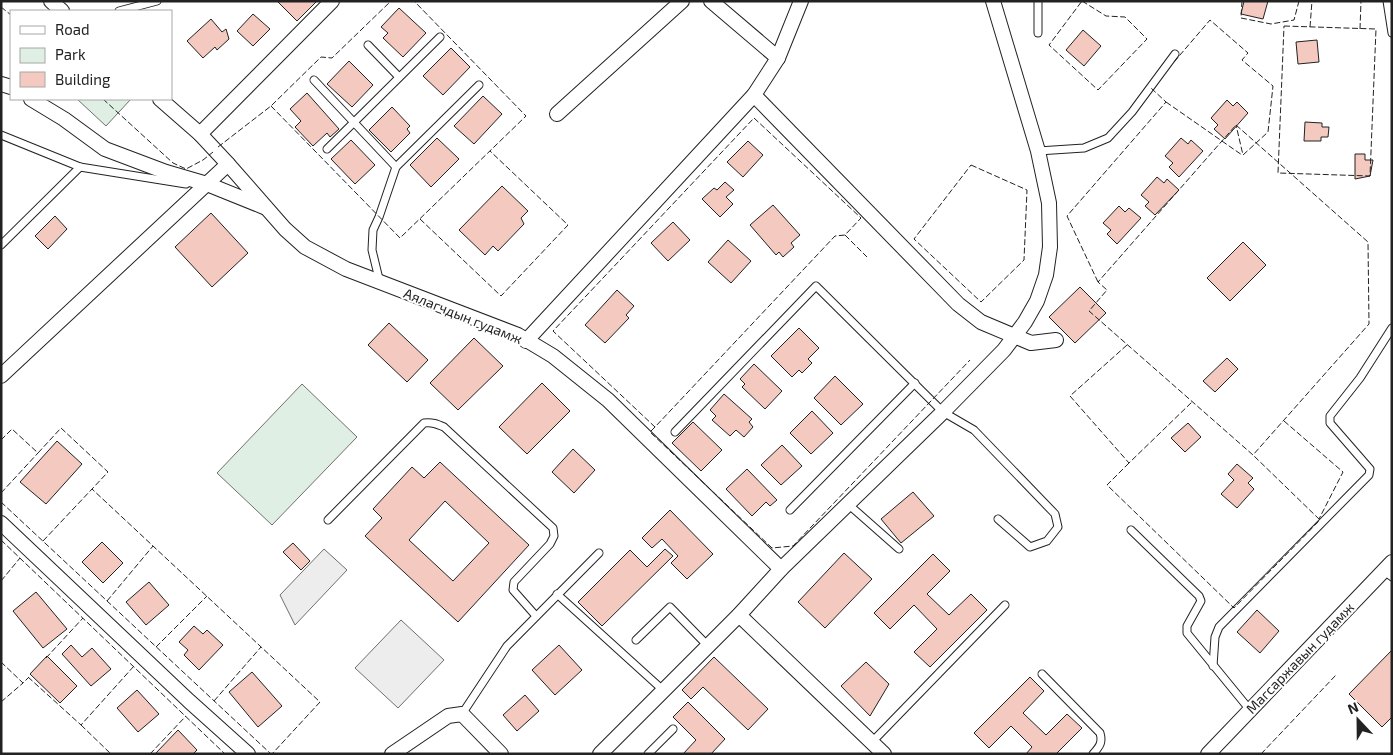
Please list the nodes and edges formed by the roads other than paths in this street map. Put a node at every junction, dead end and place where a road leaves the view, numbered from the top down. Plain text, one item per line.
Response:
1 (51, 1) edge
2 (157, 1) edge
3 (332, 1) edge
4 (682, 1) edge
5 (711, 1) edge
6 (801, 1) edge
7 (993, 1) edge
8 (1038, 1) edge
9 (1387, 1) edge
10 (61, 10) edge
11 (123, 10) edge
12 (1038, 33) dead end
13 (1392, 33) edge
14 (440, 37) dead end
15 (368, 45) dead end
16 (1175, 54) dead end
17 (778, 58) junction
18 (399, 78) junction
19 (314, 80) dead end
20 (479, 85) dead end
21 (754, 95) junction
22 (33, 100) edge
23 (161, 100) edge
24 (557, 114) dead end
25 (354, 122) junction
26 (200, 134) junction
27 (1, 135) edge
28 (327, 148) dead end
29 (1038, 152) junction
30 (228, 164) junction
31 (80, 167) junction
32 (396, 167) junction
33 (206, 185) junction
34 (266, 207) junction
35 (1, 245) edge
36 (380, 283) junction
37 (1392, 328) edge
38 (1015, 337) junction
39 (1056, 340) dead end
40 (526, 341) junction
41 (1, 376) edge
42 (915, 383) junction
43 (943, 412) junction
44 (675, 432) dead end
45 (848, 504) junction
46 (790, 510) dead end
47 (998, 518) dead end
48 (328, 520) dead end
49 (1, 523) edge
50 (1131, 530) dead end
51 (899, 549) dead end
52 (598, 553) dead end
53 (781, 569) junction
54 (1389, 570) edge
55 (557, 594) junction
56 (1005, 604) dead end
57 (740, 615) junction
58 (536, 616) junction
59 (636, 640) dead end
60 (708, 646) junction
61 (1213, 666) junction
62 (1042, 674) dead end
63 (664, 691) junction
64 (1250, 710) junction
65 (462, 714) junction
66 (672, 729) dead end
67 (872, 742) junction
68 (248, 754) edge
69 (392, 754) edge
70 (501, 754) edge
71 (600, 754) edge
72 (648, 754) edge
73 (884, 754) edge
74 (1093, 754) edge
75 (1208, 754) edge

1 - 10 street
2 - 11 lane
3 - 26 street
4 - 24 street
5 - 17 street
6 - 17 street
7 - 29 street
8 - 12 lane
9 - 13 lane
14 - 18 lane
15 - 18 lane
16 - 29 lane
17 - 21 street
18 - 25 lane
19 - 25 lane
20 - 32 lane
21 - 38 street
21 - 40 street
22 - 33 street
23 - 26 street, Аялагчдын гудамж
25 - 28 lane
25 - 32 lane
26 - 30 street, Аялагчдын гудамж
27 - 31 lane
29 - 38 street
30 - 33 street
30 - 34 street, Аялагчдын гудамж
31 - 33 lane
31 - 35 lane
32 - 36 lane
33 - 34 street
33 - 41 street
34 - 36 street, Аялагчдын гудамж
36 - 40 street, Аялагчдын гудамж
37 - 61 lane
38 - 39 street
38 - 43 street
40 - 53 street, Аялагчдын гудамж
42 - 43 lane
42 - 44 lane
42 - 46 lane
43 - 45 street
43 - 47 lane
45 - 51 lane
45 - 53 street
48 - 58 lane
49 - 68 street
50 - 61 lane
52 - 55 lane
53 - 57 street
54 - 64 street, Магсаржавын гудамж
55 - 58 lane
55 - 63 lane
56 - 67 lane
57 - 60 street
57 - 67 street
58 - 65 lane
59 - 60 lane
60 - 63 street
61 - 64 lane
62 - 74 lane
63 - 71 street
64 - 75 street, Магсаржавын гудамж
65 - 69 street
65 - 70 street
66 - 72 lane
67 - 73 street

